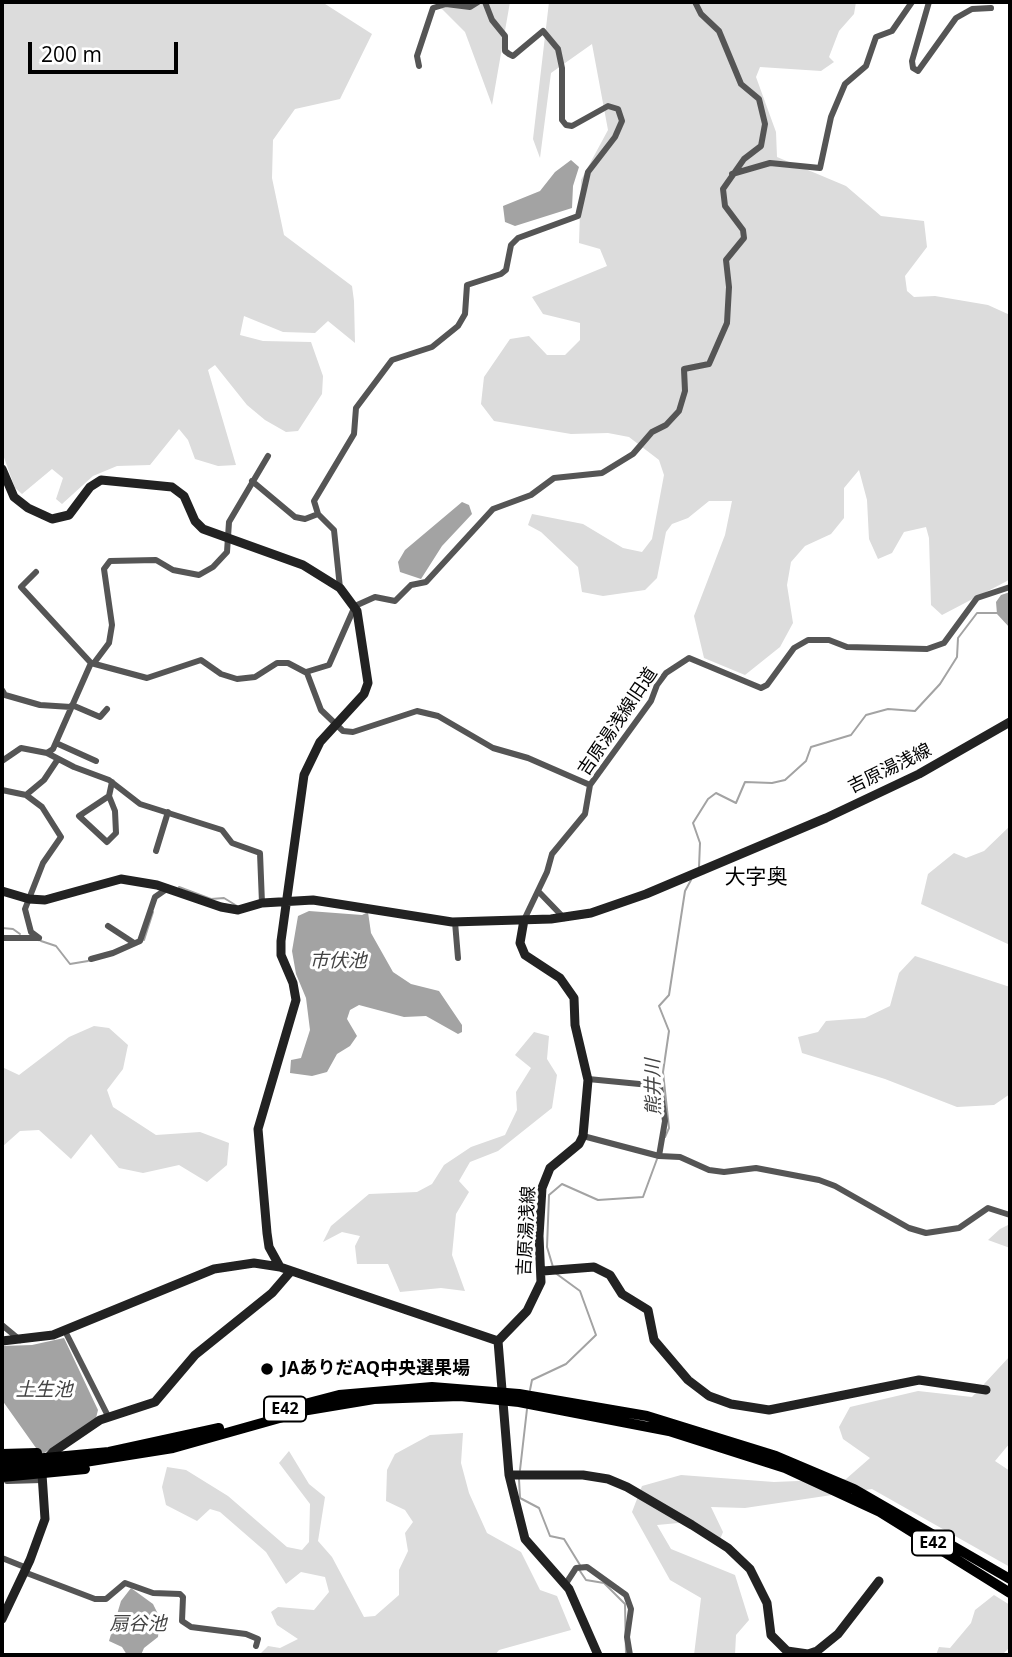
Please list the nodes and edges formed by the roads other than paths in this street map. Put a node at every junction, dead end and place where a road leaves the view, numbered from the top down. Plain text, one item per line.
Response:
1 (478, 2) edge
2 (485, 2) edge
3 (695, 2) edge
4 (912, 2) edge
5 (929, 2) edge
6 (991, 8) dead end
7 (419, 66) dead end
8 (731, 175) junction
9 (268, 456) dead end
10 (2, 469) edge
11 (253, 481) junction
12 (318, 514) junction
13 (227, 539) junction
14 (36, 572) dead end
15 (1010, 587) edge
16 (340, 588) junction
17 (355, 606) junction
18 (92, 663) junction
19 (306, 672) junction
20 (2, 690) edge
21 (71, 706) junction
22 (107, 709) dead end
23 (1010, 722) edge
24 (334, 724) junction
25 (56, 743) junction
26 (47, 753) junction
27 (58, 759) junction
28 (2, 761) edge
29 (96, 761) dead end
30 (112, 782) junction
31 (590, 785) junction
32 (2, 790) edge
33 (26, 795) junction
34 (108, 796) junction
35 (168, 813) junction
36 (156, 851) dead end
37 (168, 888) junction
38 (2, 891) edge
39 (538, 891) junction
40 (29, 899) junction
41 (287, 901) junction
42 (262, 903) junction
43 (564, 918) junction
44 (524, 920) junction
45 (455, 922) junction
46 (108, 926) dead end
47 (2, 939) edge
48 (134, 943) junction
49 (457, 958) dead end
50 (90, 959) dead end
51 (588, 1079) junction
52 (583, 1136) junction
53 (659, 1156) junction
54 (1010, 1215) edge
55 (280, 1267) junction
56 (291, 1271) junction
57 (543, 1271) junction
58 (2, 1325) edge
59 (65, 1331) junction
60 (2, 1341) edge
61 (22, 1341) junction
62 (498, 1341) junction
63 (986, 1390) dead end
64 (476, 1393) junction
65 (108, 1416) junction
66 (2, 1452) edge
67 (98, 1457) junction
68 (2, 1462) edge
69 (2, 1470) edge
70 (509, 1475) junction
71 (2, 1479) edge
72 (42, 1480) junction
73 (23, 1481) junction
74 (853, 1493) junction
75 (2, 1558) edge
76 (26, 1570) junction
77 (1010, 1579) edge
78 (879, 1581) dead end
79 (565, 1585) junction
80 (1010, 1593) edge
81 (2, 1619) edge
82 (256, 1646) dead end
83 (598, 1655) edge
84 (630, 1655) edge

1 - 7 street
2 - 12 street
3 - 8 street
4 - 8 street
5 - 6 street
8 - 17 street
9 - 11 street
10 - 13 street
11 - 12 street
11 - 13 street
12 - 16 street
13 - 16 street
13 - 18 street
14 - 18 street
15 - 31 street, 吉原湯浅線旧道
16 - 17 street
17 - 19 street
17 - 24 street
18 - 19 street
18 - 21 street
19 - 24 street
20 - 21 street
21 - 22 street
21 - 25 street
23 - 43 street, 吉原湯浅線
24 - 31 street
24 - 41 street
25 - 26 street
25 - 29 street
26 - 27 street
26 - 28 street
27 - 30 street
27 - 33 street
30 - 34 street
30 - 35 street
31 - 39 street, 吉原湯浅線旧道
32 - 33 street
33 - 40 street
34 - 34 street
35 - 36 street
35 - 42 street
37 - 40 street, 吉原湯浅線
37 - 42 street, 吉原湯浅線
37 - 48 street
38 - 40 street
39 - 43 street
39 - 44 street, 吉原湯浅線旧道
40 - 47 street
41 - 42 street, 吉原湯浅線
41 - 45 street, 吉原湯浅線
41 - 55 street
43 - 44 street, 吉原湯浅線
44 - 45 street, 吉原湯浅線
44 - 51 street
45 - 49 street
46 - 48 street
48 - 50 street
51 - 52 street
51 - 53 street
52 - 53 street
52 - 57 street, 吉原湯浅線
53 - 54 street
55 - 56 street
55 - 59 street
56 - 62 street
56 - 65 street
57 - 62 street, 吉原湯浅線
57 - 63 street
58 - 61 street
59 - 61 street
59 - 65 street
60 - 61 street
62 - 70 street
64 - 67 highway, E42
64 - 67 highway, E42
64 - 74 highway, E42
65 - 72 street
66 - 67 highway
66 - 73 street
67 - 68 highway
67 - 69 highway
67 - 71 highway
70 - 78 street
70 - 79 street
71 - 73 street
72 - 73 street
72 - 76 street
74 - 77 highway, E42
74 - 80 highway, E42
75 - 76 street
76 - 81 street
76 - 82 street
79 - 83 street
79 - 84 street

